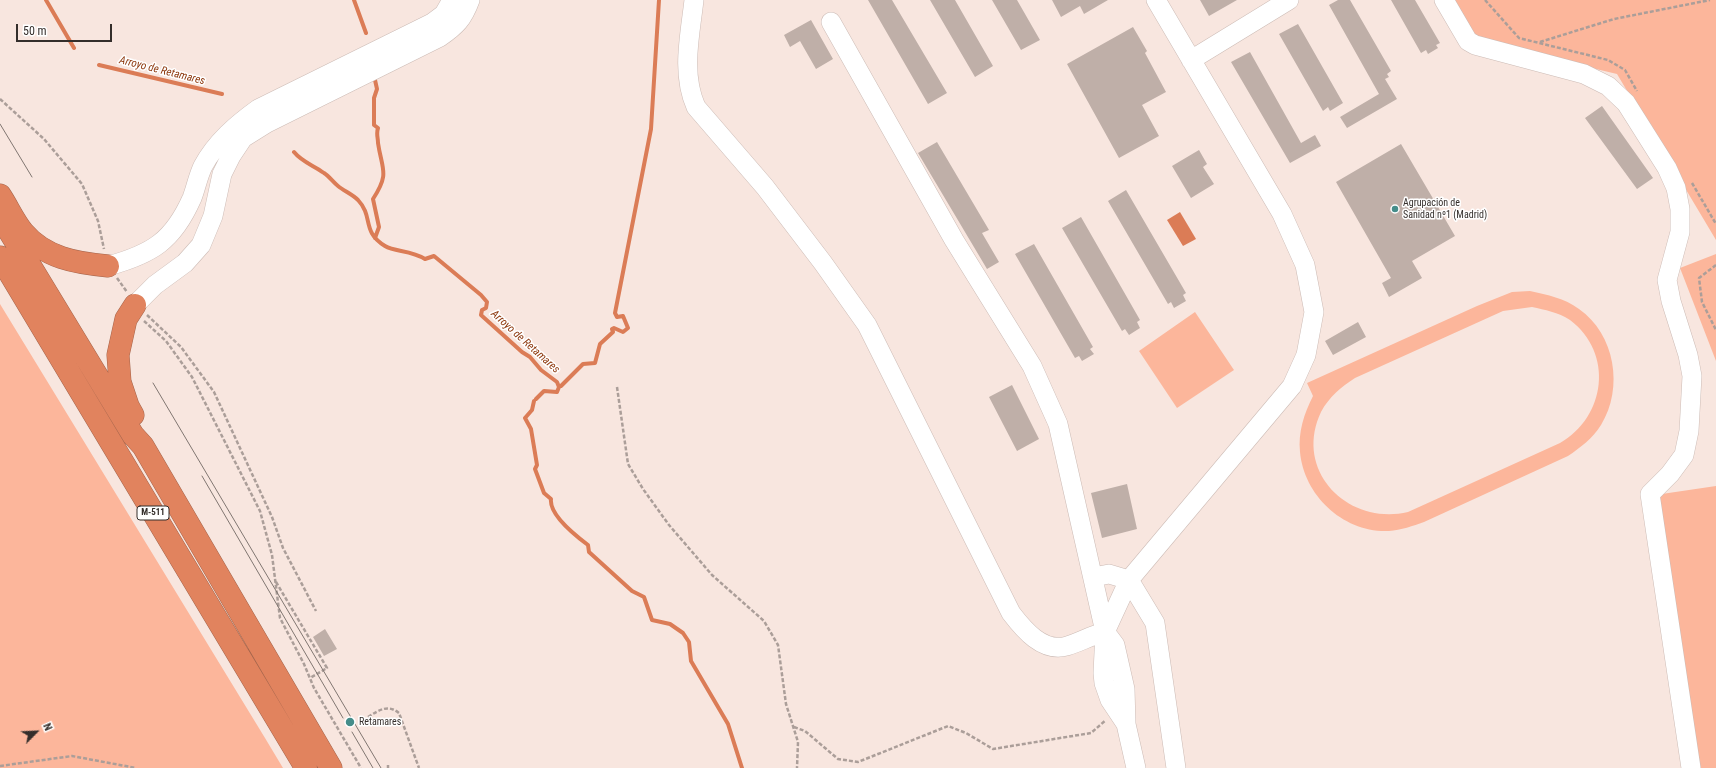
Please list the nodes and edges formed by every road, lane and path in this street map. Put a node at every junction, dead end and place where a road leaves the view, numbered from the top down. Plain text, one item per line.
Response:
1 (470, 0) edge
2 (694, 0) edge
3 (1156, 0) edge
4 (1289, 0) edge
5 (1444, 0) edge
6 (1710, 0) edge
7 (451, 13) edge
8 (831, 22) dead end
9 (1540, 42) dead end
10 (1191, 60) junction
11 (0, 99) edge
12 (0, 195) edge
13 (0, 216) edge
14 (0, 257) edge
15 (1716, 265) edge
16 (108, 266) junction
17 (134, 308) junction
18 (1716, 330) edge
19 (617, 387) dead end
20 (143, 446) junction
21 (1094, 577) junction
22 (1129, 580) junction
23 (276, 581) junction
24 (316, 611) dead end
25 (1106, 632) junction
26 (310, 678) junction
27 (368, 717) dead end
28 (1126, 724) junction
29 (794, 727) junction
30 (0, 766) edge
31 (136, 768) edge
32 (306, 768) edge
33 (331, 768) edge
34 (361, 768) edge
35 (419, 768) edge
36 (797, 768) edge
37 (1136, 768) edge
38 (1176, 768) edge
39 (1691, 768) edge

1 - 7 street
2 - 25 street
3 - 10 street
4 - 10 street
5 - 39 street
6 - 9 path
7 - 16 street
7 - 17 street
8 - 21 street
10 - 22 street
11 - 16 path
12 - 16 highway
13 - 20 highway, M-511
14 - 32 highway, M-511
15 - 18 path
16 - 17 path
17 - 20 highway
17 - 23 path
17 - 24 path
19 - 29 path
20 - 33 highway, M-511
21 - 22 street
21 - 25 street
22 - 25 street
22 - 38 street
23 - 26 path
23 - 26 path
25 - 28 street
26 - 34 path
27 - 35 path
28 - 29 path
28 - 37 street
29 - 36 path
30 - 31 path

